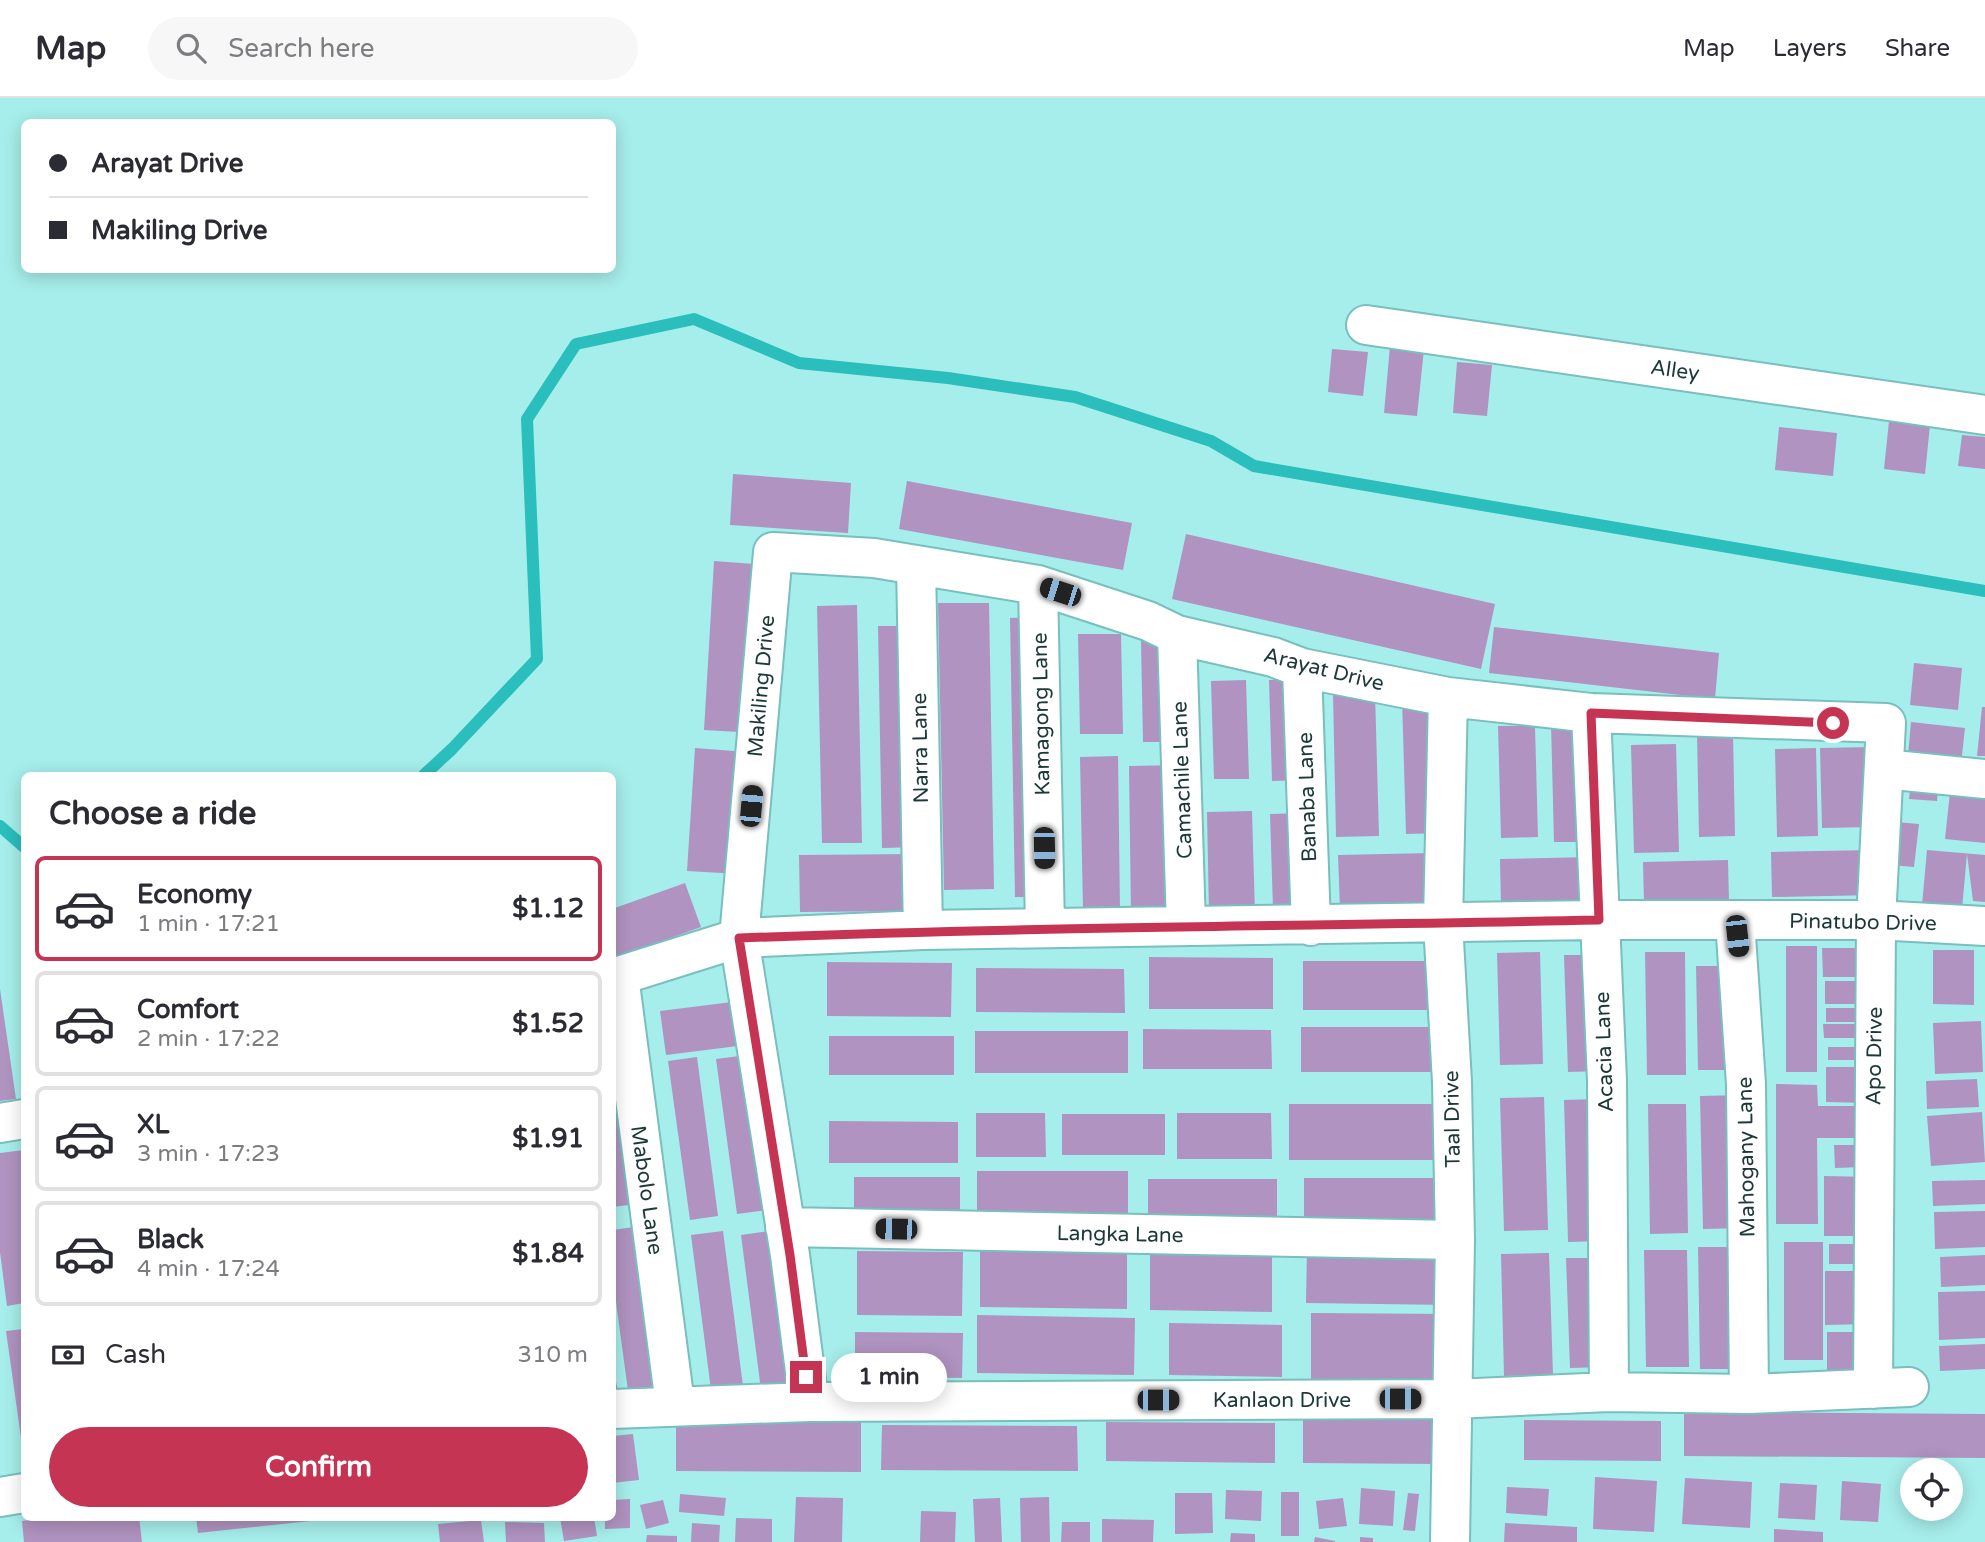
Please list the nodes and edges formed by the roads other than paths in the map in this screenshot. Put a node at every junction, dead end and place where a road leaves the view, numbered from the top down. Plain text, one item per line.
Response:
1 (1366, 325) dead end
2 (1985, 415) edge
3 (773, 552) joint
4 (916, 565) junction
5 (1038, 585) junction
6 (1177, 635) junction
7 (1302, 668) junction
8 (1448, 697) junction
9 (1591, 713) junction
10 (1886, 723) joint
11 (1884, 769) junction
12 (1985, 779) edge
13 (1599, 920) junction
14 (1876, 920) junction
15 (1735, 921) junction
16 (1443, 923) junction
17 (1186, 926) junction
18 (1311, 926) junction
19 (1985, 926) edge
20 (1045, 927) junction
21 (923, 930) junction
22 (739, 938) junction
23 (616, 977) edge
24 (21, 1120) edge
25 (0, 1123) edge
26 (785, 1227) junction
27 (1455, 1240) junction
28 (1891, 1388) joint
29 (1609, 1392) junction
30 (1749, 1394) junction
31 (1454, 1399) junction
32 (809, 1402) junction
33 (675, 1405) junction
34 (616, 1409) edge
35 (21, 1494) edge
36 (0, 1497) edge
37 (1450, 1542) edge

1 - 2 street, Alley
3 - 4 street, Arayat Drive
3 - 22 street, Makiling Drive
4 - 5 street, Arayat Drive
4 - 21 street, Narra Lane
5 - 6 street, Arayat Drive
5 - 20 street, Kamagong Lane
6 - 7 street, Arayat Drive
6 - 17 street, Camachile Lane
7 - 8 street, Arayat Drive
7 - 18 street, Banaba Lane
8 - 9 street, Arayat Drive
8 - 16 street, Taal Drive
9 - 10 street, Arayat Drive
9 - 13 street, Acacia Lane
10 - 11 street, Apo Drive
11 - 12 street
11 - 14 street, Apo Drive
13 - 15 street, Pinatubo Drive
13 - 16 street, Pinatubo Drive
13 - 29 street, Acacia Lane
14 - 15 street, Pinatubo Drive
14 - 19 street, Pinatubo Drive
14 - 28 street, Apo Drive
15 - 30 street, Mahogany Lane
16 - 18 street, Pinatubo Drive
16 - 27 street, Taal Drive
17 - 18 street, Pinatubo Drive
17 - 20 street, Pinatubo Drive
20 - 21 street, Pinatubo Drive
21 - 22 street, Pinatubo Drive
22 - 23 street, Pinatubo Drive
22 - 26 street, Makiling Drive
23 - 33 street, Mabolo Lane
24 - 25 street
26 - 27 street, Langka Lane
26 - 32 street, Makiling Drive
27 - 31 street, Taal Drive
28 - 30 street, Kanlaon Drive
29 - 30 street, Kanlaon Drive
29 - 31 street, Kanlaon Drive
31 - 32 street, Kanlaon Drive
31 - 37 street, Taal Drive
32 - 33 street, Kanlaon Drive
33 - 34 street, Kanlaon Drive
35 - 36 street

